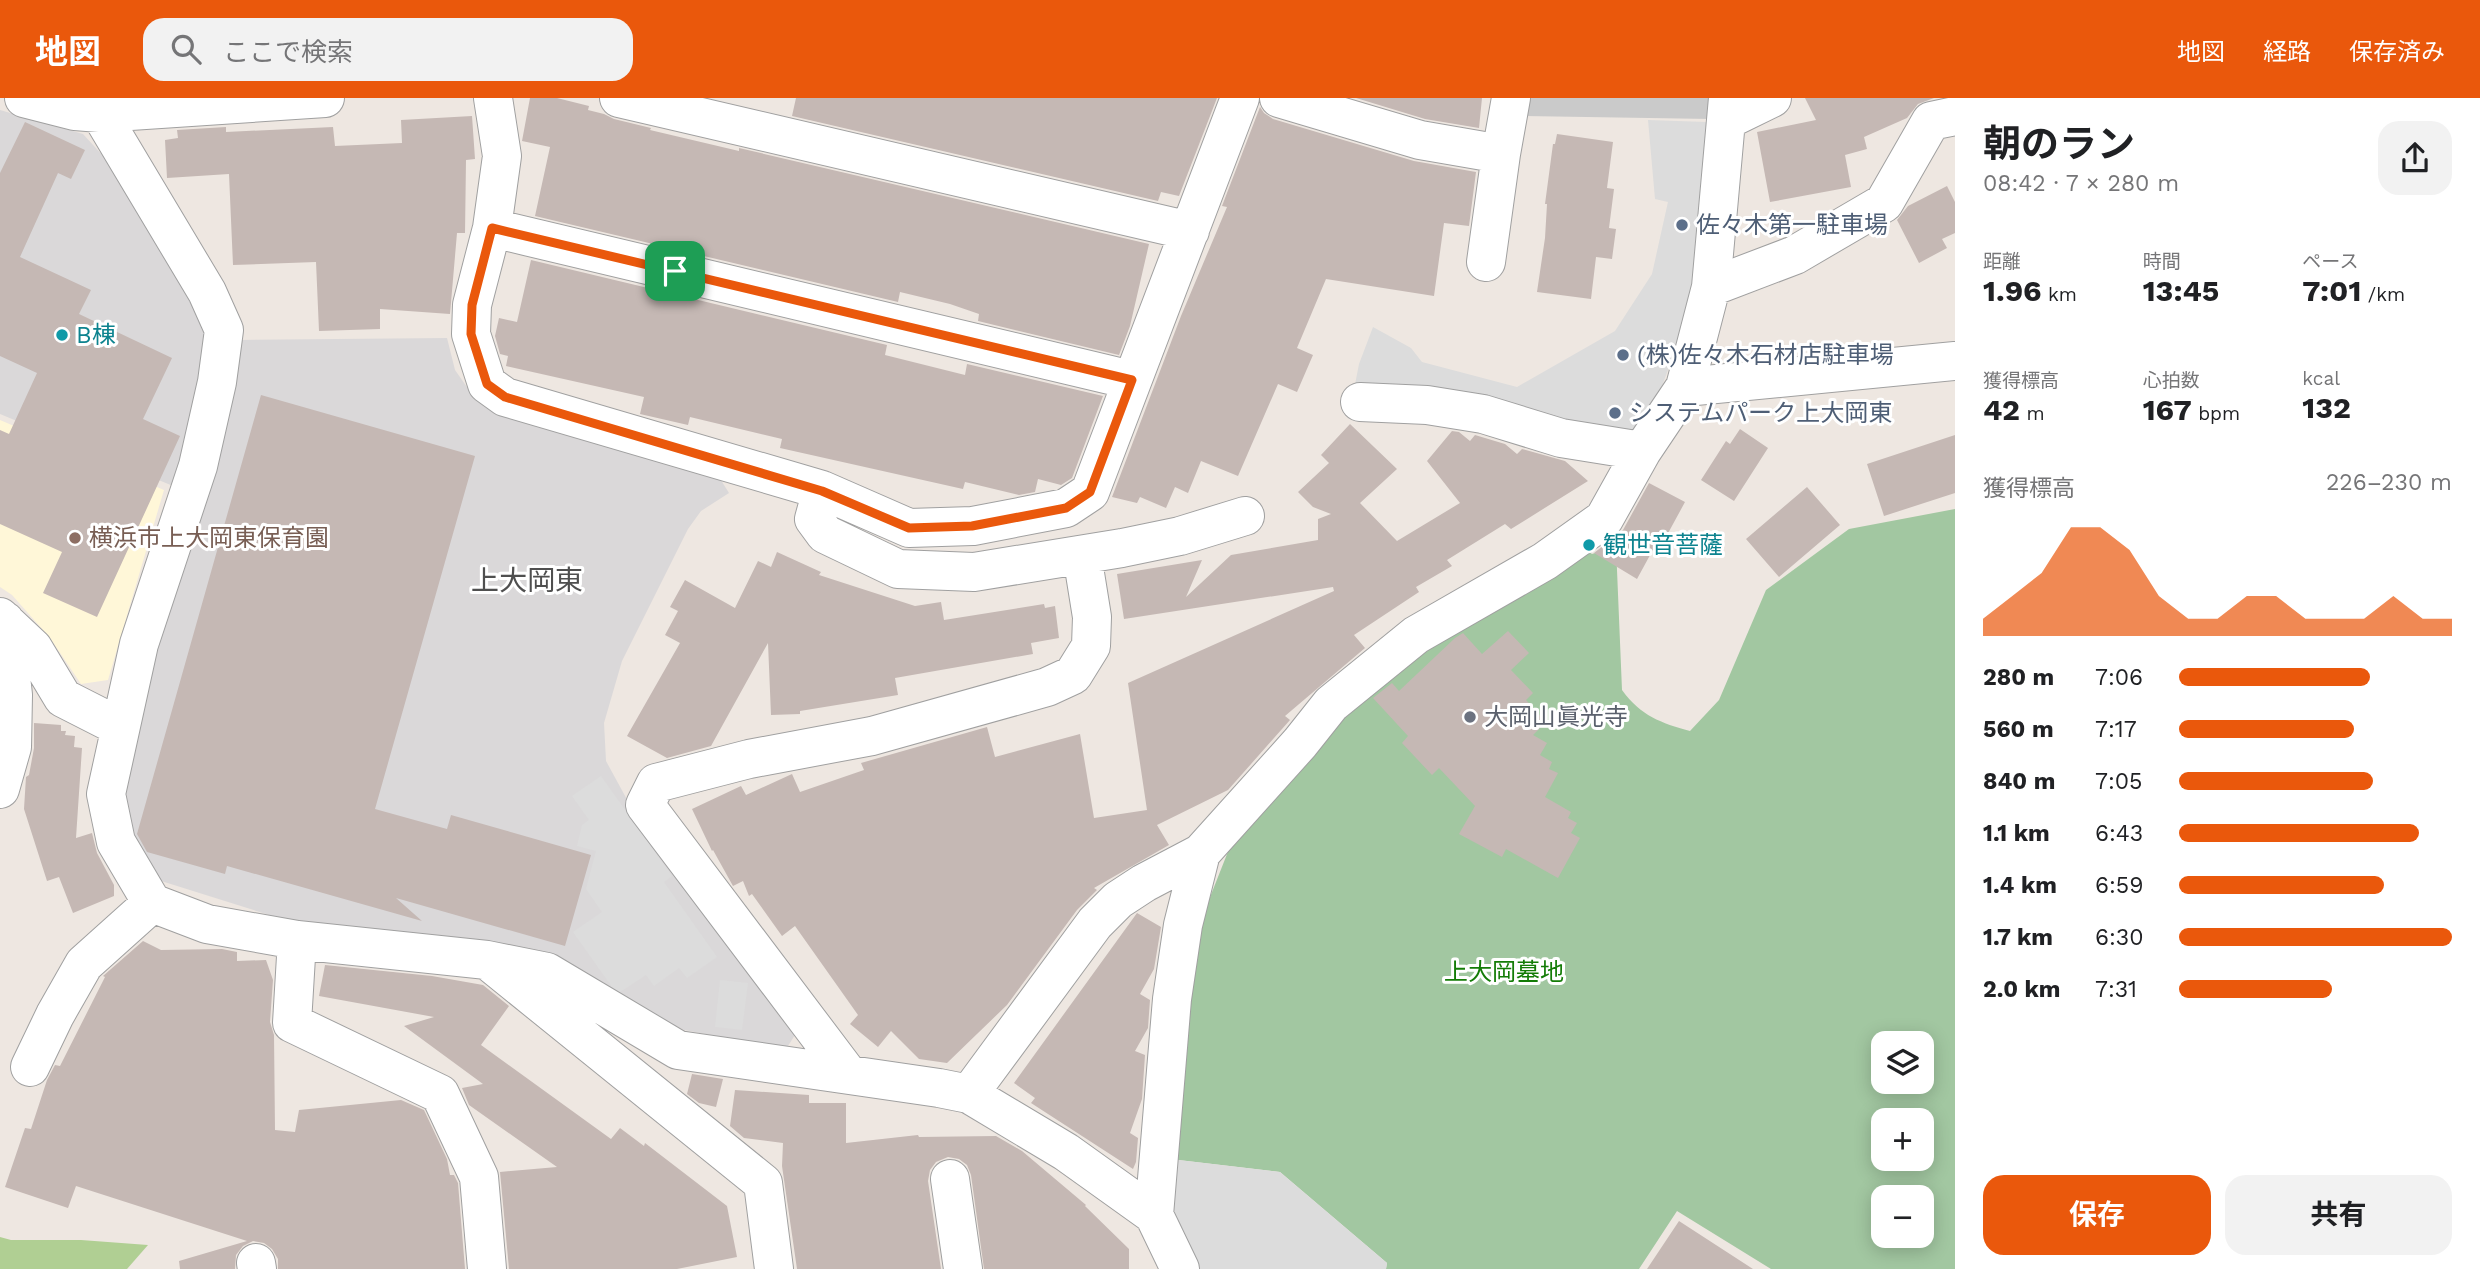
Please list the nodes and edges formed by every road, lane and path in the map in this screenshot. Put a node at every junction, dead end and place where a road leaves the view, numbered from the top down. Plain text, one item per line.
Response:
1 (24, 98) edge
2 (324, 98) edge
3 (493, 98) edge
4 (620, 98) edge
5 (1240, 98) edge
6 (1279, 98) edge
7 (1511, 98) edge
8 (1772, 98) edge
9 (1727, 109) edge
10 (100, 113) junction
11 (1955, 116) edge
12 (1502, 154) junction
13 (492, 228) junction
14 (1190, 231) junction
15 (1486, 262) dead end
16 (1711, 287) junction
17 (1955, 361) edge
18 (1132, 380) junction
19 (1685, 387) junction
20 (1360, 402) dead end
21 (1642, 452) junction
22 (822, 491) junction
23 (1245, 516) dead end
24 (1082, 555) junction
25 (2, 619) edge
26 (120, 727) junction
27 (0, 789) edge
28 (1202, 853) junction
29 (152, 903) junction
30 (297, 940) junction
31 (487, 960) junction
32 (30, 1067) dead end
33 (848, 1074) junction
34 (950, 1096) junction
35 (950, 1179) dead end
36 (1154, 1215) junction
37 (487, 1269) edge
38 (774, 1269) edge
39 (963, 1269) edge
40 (1180, 1269) edge

1 - 10 street
2 - 10 street
3 - 13 street
4 - 14 street
5 - 14 street
6 - 12 street
7 - 12 street
8 - 9 street
9 - 16 street
10 - 26 street
11 - 16 street
12 - 15 street
13 - 18 street
13 - 22 street
14 - 18 street
16 - 19 street
17 - 19 street
18 - 22 street
19 - 21 street
20 - 21 street
21 - 28 street
22 - 24 street
23 - 24 street
24 - 33 street
25 - 26 street
25 - 27 street
26 - 29 street
28 - 34 street
28 - 36 street
29 - 30 street
29 - 32 street
30 - 31 street
30 - 37 street
31 - 33 street
31 - 38 street
33 - 34 street
34 - 36 street
35 - 39 street
36 - 40 street

